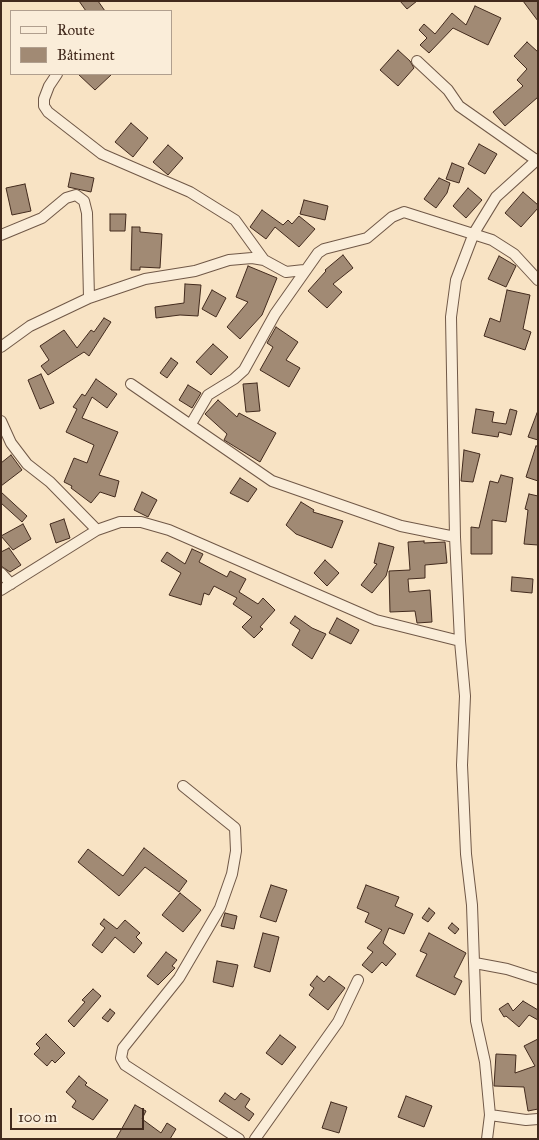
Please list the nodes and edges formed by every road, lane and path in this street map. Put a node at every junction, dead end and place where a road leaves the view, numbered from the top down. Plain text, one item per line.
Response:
1 (417, 60) dead end
2 (56, 75) edge
3 (537, 160) edge
4 (474, 233) junction
5 (1, 235) edge
6 (264, 260) junction
7 (304, 270) junction
8 (538, 280) edge
9 (89, 298) junction
10 (1, 347) edge
11 (131, 384) dead end
12 (1, 421) edge
13 (191, 424) junction
14 (97, 530) junction
15 (456, 538) junction
16 (1, 573) edge
17 (11, 584) junction
18 (1, 590) edge
19 (460, 641) junction
20 (183, 786) dead end
21 (475, 963) junction
22 (538, 979) edge
23 (358, 980) dead end
24 (490, 1115) junction
25 (538, 1119) edge
26 (239, 1139) edge
27 (255, 1139) edge
28 (487, 1139) edge

1 - 3 street
2 - 6 street
3 - 4 street
4 - 7 street
4 - 8 street
4 - 15 street
5 - 9 street
6 - 7 street
6 - 9 street
7 - 13 street
9 - 10 street
11 - 13 street
12 - 14 street
13 - 15 street
14 - 17 street
14 - 19 street
15 - 19 street
16 - 17 street
17 - 18 street
19 - 21 street
20 - 26 street
21 - 22 street
21 - 24 street
23 - 27 street
24 - 25 street
24 - 28 street

